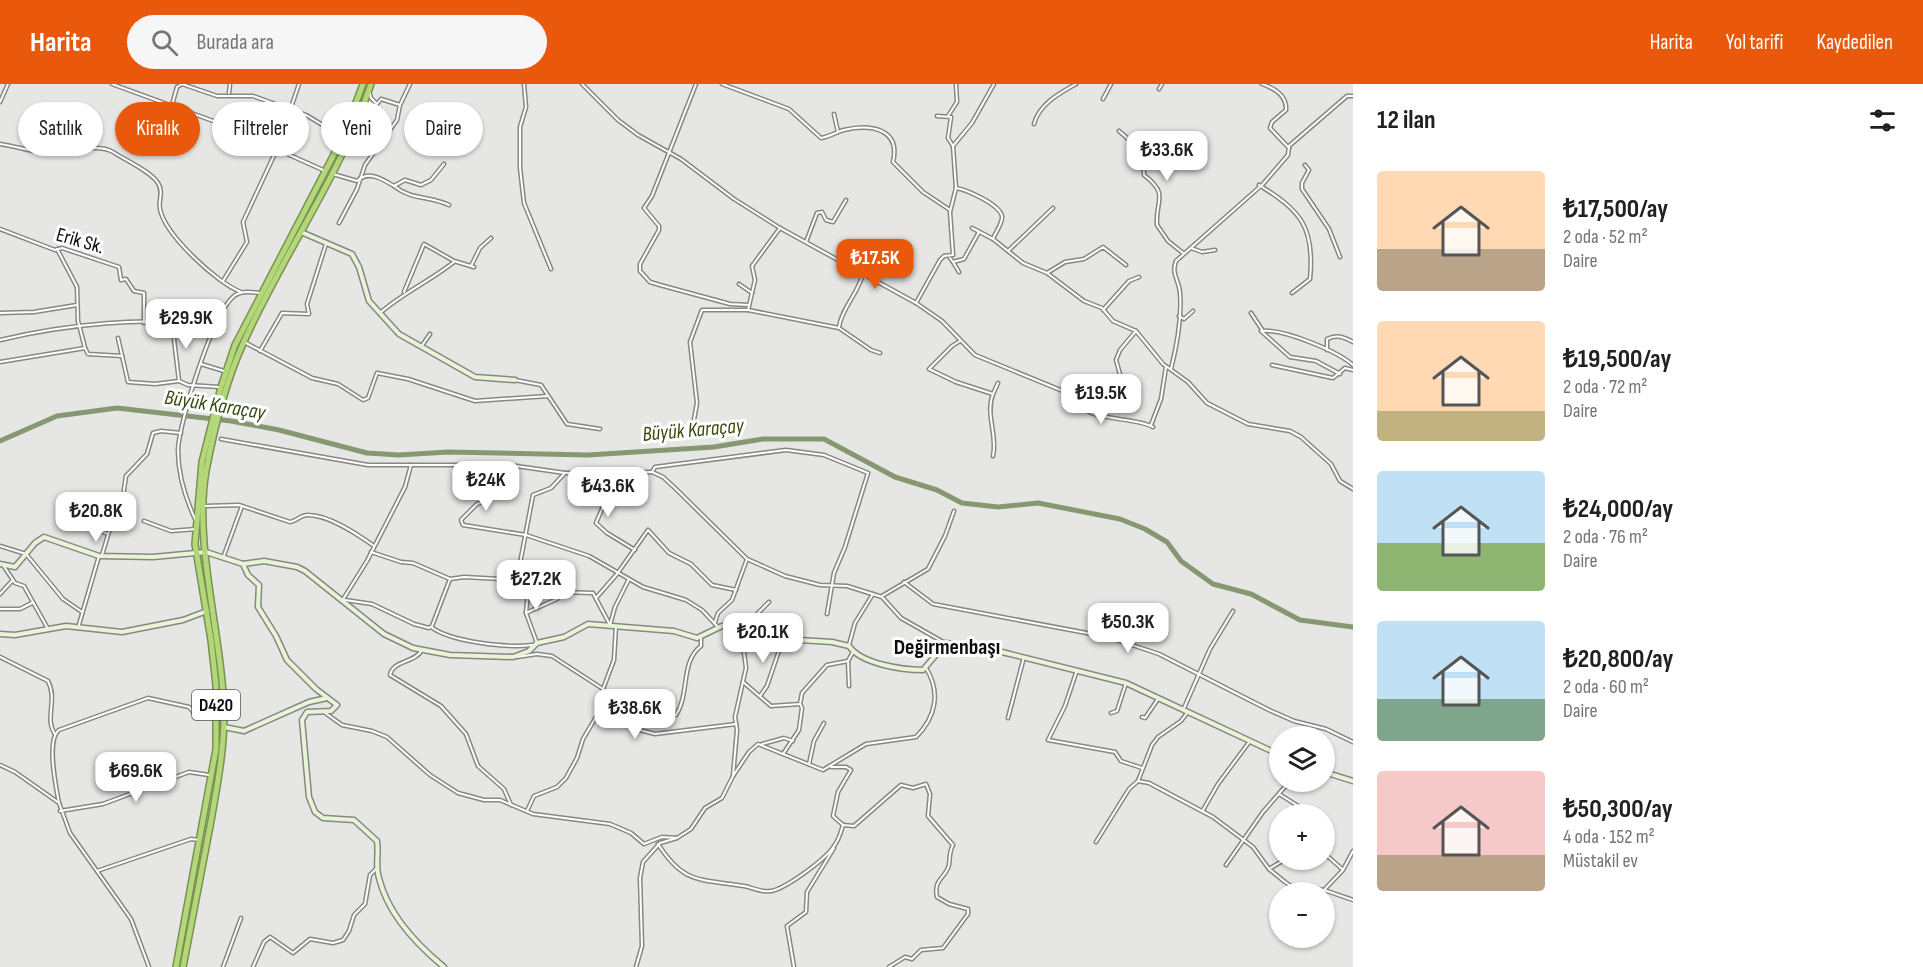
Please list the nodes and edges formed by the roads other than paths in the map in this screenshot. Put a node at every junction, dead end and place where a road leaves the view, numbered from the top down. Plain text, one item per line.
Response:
1 (8, 84) edge
2 (112, 84) edge
3 (230, 84) edge
4 (299, 84) edge
5 (363, 84) edge
6 (411, 84) edge
7 (524, 84) edge
8 (582, 84) edge
9 (696, 84) edge
10 (722, 84) edge
11 (956, 84) edge
12 (994, 84) edge
13 (1076, 84) edge
14 (1111, 84) edge
15 (1162, 84) edge
16 (1262, 84) edge
17 (370, 87) edge
18 (1159, 89) dead end
19 (229, 94) junction
20 (1353, 96) edge
21 (1103, 99) dead end
22 (0, 102) edge
23 (163, 102) edge
24 (173, 102) edge
25 (269, 102) edge
26 (293, 102) edge
27 (356, 102) edge
28 (400, 105) junction
29 (834, 114) dead end
30 (937, 116) dead end
31 (948, 116) junction
32 (1034, 124) dead end
33 (1119, 131) dead end
34 (838, 132) junction
35 (0, 144) edge
36 (953, 146) junction
37 (1289, 148) junction
38 (669, 152) junction
39 (274, 156) edge
40 (293, 156) edge
41 (334, 156) edge
42 (444, 164) dead end
43 (1305, 165) dead end
44 (326, 171) junction
45 (333, 174) junction
46 (362, 177) junction
47 (1259, 185) junction
48 (394, 186) junction
49 (956, 188) junction
50 (846, 200) dead end
51 (449, 206) dead end
52 (1053, 208) dead end
53 (950, 210) junction
54 (339, 223) dead end
55 (780, 228) junction
56 (972, 228) dead end
57 (0, 229) edge
58 (301, 232) junction
59 (980, 232) junction
60 (491, 238) dead end
61 (993, 239) junction
62 (327, 241) junction
63 (806, 242) junction
64 (1191, 248) junction
65 (57, 249) junction
66 (1215, 250) dead end
67 (1008, 251) junction
68 (1183, 253) junction
69 (950, 257) junction
70 (1340, 257) dead end
71 (454, 261) junction
72 (953, 262) junction
73 (1126, 265) dead end
74 (550, 269) dead end
75 (958, 272) dead end
76 (863, 273) junction
77 (1047, 273) junction
78 (1139, 277) dead end
79 (223, 281) junction
80 (740, 284) dead end
81 (241, 292) junction
82 (404, 292) junction
83 (261, 293) junction
84 (752, 293) junction
85 (1292, 293) dead end
86 (916, 303) junction
87 (77, 305) junction
88 (749, 305) junction
89 (748, 310) junction
90 (1103, 310) junction
91 (1193, 310) dead end
92 (0, 313) edge
93 (380, 313) junction
94 (1251, 313) dead end
95 (1179, 316) junction
96 (172, 322) junction
97 (144, 323) junction
98 (79, 328) junction
99 (839, 328) junction
100 (1259, 328) junction
101 (213, 329) junction
102 (1136, 331) junction
103 (430, 334) dead end
104 (118, 338) dead end
105 (0, 340) edge
106 (960, 341) junction
107 (243, 342) junction
108 (1353, 342) edge
109 (421, 347) junction
110 (85, 348) junction
111 (1327, 350) junction
112 (260, 351) junction
113 (880, 353) dead end
114 (122, 356) junction
115 (0, 362) edge
116 (201, 364) junction
117 (1272, 365) dead end
118 (1353, 365) edge
119 (1166, 367) junction
120 (1171, 369) junction
121 (1353, 369) edge
122 (226, 371) junction
123 (1340, 374) junction
124 (515, 380) joint
125 (179, 381) junction
126 (998, 383) dead end
127 (195, 386) junction
128 (221, 387) junction
129 (222, 394) junction
130 (993, 394) junction
131 (548, 396) junction
132 (1075, 396) junction
133 (693, 425) dead end
134 (600, 429) dead end
135 (181, 433) junction
136 (221, 439) dead end
137 (210, 442) junction
138 (993, 456) dead end
139 (411, 465) junction
140 (509, 465) junction
141 (652, 472) junction
142 (565, 473) junction
143 (617, 474) junction
144 (1353, 489) edge
145 (205, 506) junction
146 (242, 506) junction
147 (72, 508) dead end
148 (954, 511) dead end
149 (196, 521) junction
150 (144, 522) dead end
151 (196, 529) junction
152 (108, 534) junction
153 (526, 535) junction
154 (0, 546) edge
155 (374, 546) junction
156 (635, 550) junction
157 (196, 552) junction
158 (206, 552) junction
159 (371, 552) junction
160 (26, 554) junction
161 (101, 556) junction
162 (223, 558) junction
163 (747, 559) junction
164 (243, 564) junction
165 (2, 565) edge
166 (617, 574) junction
167 (450, 579) junction
168 (629, 579) junction
169 (517, 580) junction
170 (13, 581) junction
171 (529, 581) junction
172 (904, 582) junction
173 (833, 586) junction
174 (736, 590) junction
175 (0, 594) edge
176 (873, 594) junction
177 (882, 597) junction
178 (596, 598) junction
179 (557, 599) dead end
180 (343, 600) junction
181 (769, 602) dead end
182 (32, 603) junction
183 (0, 609) edge
184 (207, 611) junction
185 (1233, 611) dead end
186 (82, 612) junction
187 (526, 613) junction
188 (827, 614) dead end
189 (715, 622) junction
190 (610, 625) junction
191 (616, 626) junction
192 (431, 627) junction
193 (718, 627) junction
194 (78, 628) junction
195 (48, 629) junction
196 (0, 634) edge
197 (735, 635) junction
198 (700, 638) junction
199 (783, 639) junction
200 (537, 643) junction
201 (946, 643) junction
202 (743, 645) junction
203 (849, 646) junction
204 (422, 650) junction
205 (853, 652) junction
206 (0, 657) edge
207 (513, 657) junction
208 (1024, 657) junction
209 (848, 661) junction
210 (926, 668) junction
211 (1077, 670) junction
212 (1199, 673) junction
213 (743, 682) junction
214 (1126, 683) junction
215 (849, 686) dead end
216 (603, 689) junction
217 (760, 696) junction
218 (1160, 697) junction
219 (327, 698) junction
220 (607, 702) junction
221 (800, 704) junction
222 (1186, 709) junction
223 (322, 711) junction
224 (1111, 713) dead end
225 (1142, 717) dead end
226 (198, 718) dead end
227 (1008, 718) dead end
228 (824, 723) dead end
229 (736, 724) junction
230 (224, 727) junction
231 (55, 734) junction
232 (1251, 740) junction
233 (794, 741) junction
234 (1353, 742) edge
235 (762, 744) junction
236 (1269, 749) edge
237 (783, 754) junction
238 (809, 764) junction
239 (0, 765) edge
240 (831, 767) junction
241 (1142, 768) junction
242 (212, 775) junction
243 (1335, 775) edge
244 (733, 776) junction
245 (1138, 781) junction
246 (1353, 781) edge
247 (1279, 794) joint
248 (59, 803) junction
249 (1295, 804) edge
250 (511, 806) junction
251 (1203, 810) junction
252 (60, 811) junction
253 (526, 811) junction
254 (843, 825) junction
255 (677, 838) junction
256 (200, 840) junction
257 (1096, 842) dead end
258 (1244, 842) junction
259 (658, 844) junction
260 (834, 848) junction
261 (1353, 851) edge
262 (1335, 863) edge
263 (1226, 865) dead end
264 (377, 868) junction
265 (1269, 868) edge
266 (1271, 870) edge
267 (1343, 870) junction
268 (97, 872) junction
269 (1286, 882) edge
270 (1332, 882) edge
271 (1335, 894) edge
272 (1353, 900) edge
273 (241, 918) dead end
274 (149, 967) edge
275 (176, 967) edge
276 (183, 967) edge
277 (223, 967) edge
278 (252, 967) edge
279 (444, 967) edge
280 (636, 967) edge
281 (794, 967) edge
282 (890, 967) edge

1 - 22 street
2 - 23 street
3 - 19 street
4 - 26 street
5 - 27 highway
6 - 28 street
7 - 74 street
8 - 38 street
9 - 38 street
10 - 34 street
11 - 31 street
12 - 36 street
13 - 32 street
14 - 21 street
15 - 18 street
16 - 37 street
17 - 28 street
17 - 45 highway
19 - 24 street
19 - 25 street
20 - 37 street
28 - 46 street
29 - 34 street
30 - 31 street
31 - 36 street
33 - 68 street
34 - 53 street
35 - 79 street
36 - 49 street
37 - 47 street
38 - 55 street
38 - 88 street
39 - 79 street
40 - 44 street
41 - 44 highway
42 - 48 street
43 - 70 street
44 - 83 highway
45 - 46 street
45 - 58 highway
46 - 48 street
46 - 54 street
47 - 64 street
47 - 85 street
48 - 51 street
49 - 53 street
49 - 61 street
50 - 63 street
52 - 67 street
53 - 69 street
55 - 63 street
55 - 84 street
56 - 59 street
57 - 65 street, Erik Sk.
58 - 62 street
58 - 107 highway
59 - 61 street
59 - 72 street
60 - 71 street
61 - 67 street
62 - 93 street
62 - 112 street
63 - 76 street
64 - 66 street
64 - 68 street
65 - 87 street
65 - 97 street, Erik Sk.
67 - 77 street
68 - 95 street
69 - 72 street
69 - 86 street
71 - 82 street
71 - 82 street
72 - 75 street
73 - 77 street
76 - 86 street
76 - 99 street
77 - 90 street
78 - 90 street
79 - 81 street
80 - 84 street
81 - 83 street
81 - 101 street
82 - 93 street
83 - 122 highway
84 - 88 street
86 - 106 street
87 - 92 street
87 - 98 street
88 - 89 street
89 - 99 street
89 - 133 street
90 - 102 street
91 - 95 street
93 - 109 street
94 - 100 street
95 - 120 street
96 - 97 street
96 - 101 street
96 - 125 street
97 - 98 street
98 - 105 street
98 - 110 street
99 - 113 street
100 - 111 street
100 - 123 street
101 - 116 street
102 - 119 street
102 - 132 street
103 - 109 street
104 - 114 street
106 - 130 street
106 - 132 street
107 - 112 street
107 - 129 highway
108 - 111 street
109 - 124 street
110 - 114 street
110 - 115 street
111 - 118 street
112 - 131 street
114 - 125 street
116 - 122 street
116 - 127 street
117 - 123 street
119 - 120 street
119 - 132 street
120 - 144 street
121 - 123 street
122 - 128 highway
124 - 131 street
125 - 127 street
126 - 130 street
127 - 128 street
127 - 135 street
128 - 129 highway
129 - 137 highway
130 - 138 street
131 - 134 street
135 - 149 street
135 - 152 street
136 - 139 street
137 - 145 highway, D420
137 - 149 highway, D420
139 - 140 street
139 - 155 street
140 - 142 street
140 - 153 street
141 - 143 street
141 - 163 street
141 - 173 street
142 - 143 street
142 - 153 street
143 - 156 street
145 - 146 street
145 - 158 highway, D420
146 - 155 street
146 - 162 street
147 - 152 street
148 - 172 street
149 - 151 highway, D420
150 - 151 street
151 - 157 highway, D420
152 - 161 street
153 - 166 street
153 - 169 street
154 - 160 street
155 - 159 street
156 - 166 street
156 - 174 street
157 - 158 street
157 - 161 street
157 - 184 highway, D420
158 - 162 street
158 - 230 highway, D420
159 - 167 street
159 - 180 street
160 - 161 street
160 - 165 street
160 - 186 street
161 - 186 street
162 - 164 street
163 - 173 street
163 - 174 street
164 - 180 street
164 - 219 street
165 - 170 street
166 - 168 street
166 - 178 street
167 - 169 street
167 - 192 street
168 - 189 street
168 - 190 street
169 - 171 street
170 - 175 street
170 - 182 street
171 - 178 street
171 - 187 street
172 - 177 street
172 - 212 street
173 - 176 street
173 - 188 street
174 - 189 street
176 - 177 street
176 - 203 street
177 - 201 street
178 - 190 street
179 - 187 street
180 - 192 street
180 - 204 street
181 - 197 street
182 - 183 street
182 - 195 street
184 - 194 street
184 - 242 highway, D420
185 - 212 street
186 - 194 street
187 - 200 street
189 - 193 street
190 - 191 street
190 - 200 street
191 - 198 street
191 - 216 street
192 - 200 street
193 - 197 street
193 - 198 street
194 - 195 street
195 - 196 street
197 - 202 street
198 - 220 street
199 - 202 street
199 - 203 street
199 - 217 street
200 - 207 street
201 - 208 street
201 - 210 street
202 - 213 street
203 - 205 street
204 - 207 street
204 - 250 street
205 - 209 street
205 - 210 street
206 - 231 street
207 - 216 street
208 - 211 street
208 - 227 street
209 - 215 street
209 - 221 street
210 - 240 street
211 - 214 street
211 - 241 street
212 - 222 street
212 - 234 street
213 - 217 street
213 - 229 street
214 - 218 street
214 - 224 street
216 - 220 street
217 - 221 street
218 - 222 street
218 - 225 street
219 - 223 street
219 - 230 street
220 - 229 street
220 - 253 street
221 - 233 street
222 - 232 street
222 - 241 street
223 - 250 street
223 - 264 street
226 - 231 street
228 - 238 street
229 - 244 street
230 - 276 highway, D420
231 - 248 street
232 - 236 street
232 - 251 street
233 - 235 street
233 - 237 street
235 - 237 street
235 - 244 street
237 - 238 street
238 - 240 street
239 - 248 street
240 - 254 street
241 - 245 street
242 - 252 street
242 - 256 highway, D420
243 - 246 street
244 - 255 street
245 - 251 street
245 - 257 street
247 - 249 street
247 - 258 street
248 - 252 street
250 - 253 street
251 - 258 street
252 - 268 street
253 - 255 street
254 - 260 street
254 - 282 street
255 - 259 street
256 - 268 street
256 - 275 highway, D420
258 - 263 street
258 - 265 street
259 - 260 street
259 - 280 street
260 - 281 street
261 - 267 street
262 - 267 street
264 - 278 street
264 - 279 street
266 - 269 street
267 - 270 street
268 - 274 street
271 - 272 street
273 - 277 street

